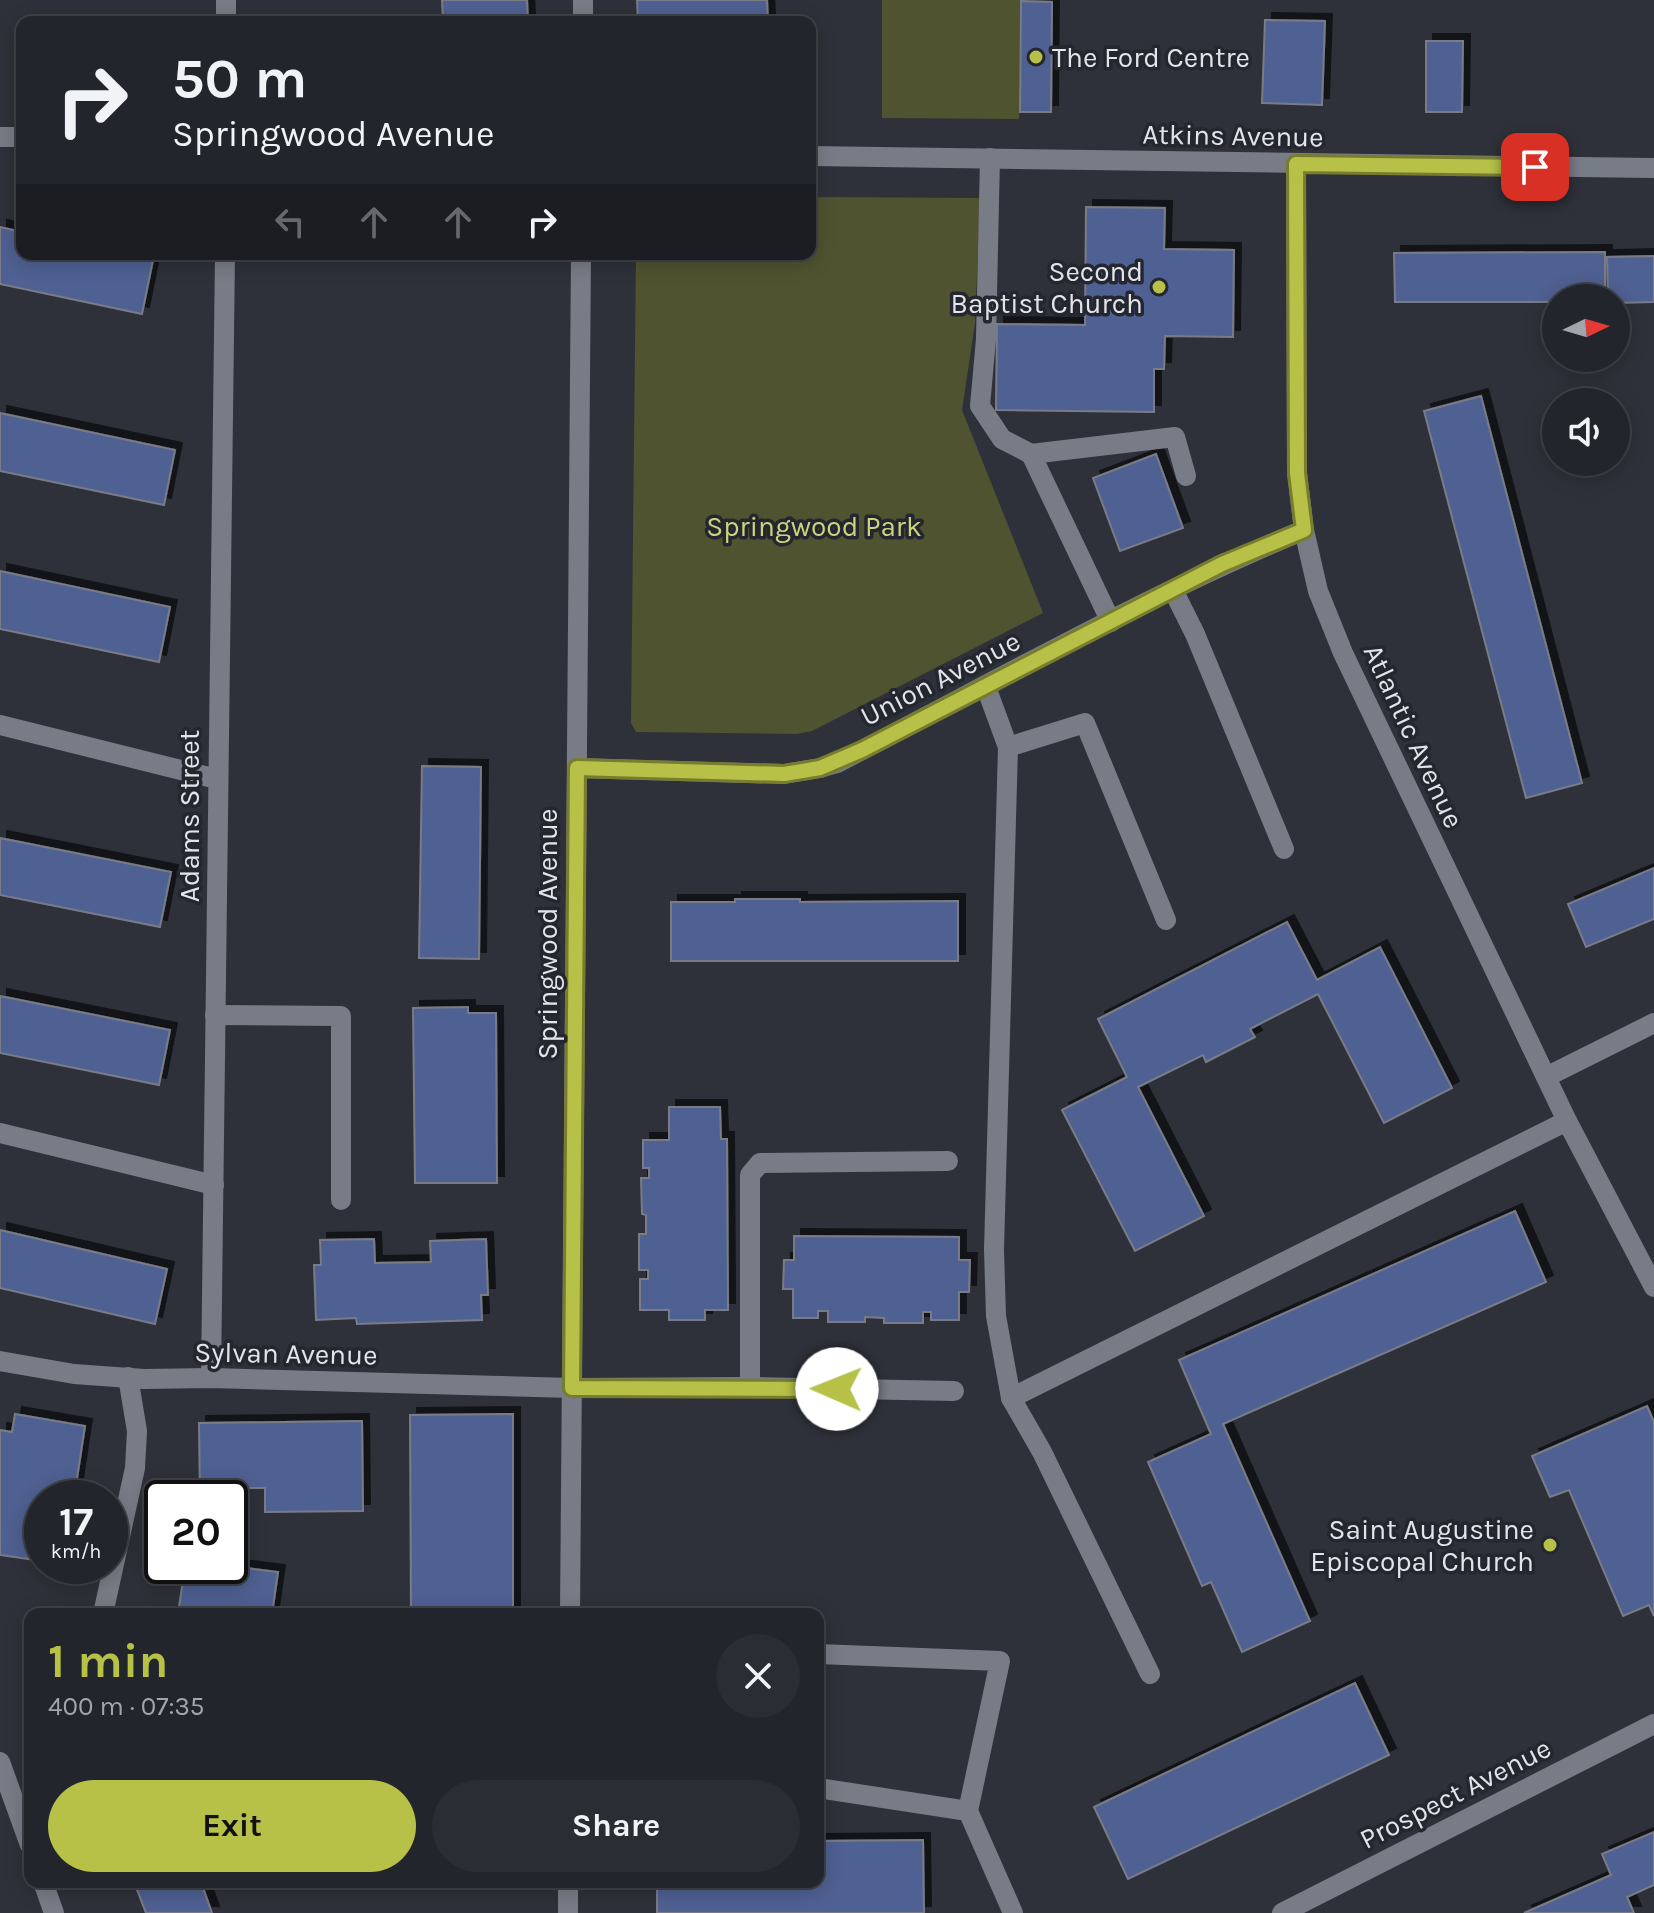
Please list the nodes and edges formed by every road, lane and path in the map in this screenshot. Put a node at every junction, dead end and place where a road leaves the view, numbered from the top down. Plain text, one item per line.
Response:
1 (816, 156) edge
2 (990, 158) junction
3 (1296, 164) junction
4 (1654, 168) edge
5 (225, 260) edge
6 (581, 260) edge
7 (1031, 454) junction
8 (1186, 476) dead end
9 (1304, 530) junction
10 (1173, 590) junction
11 (1111, 622) junction
12 (986, 687) junction
13 (0, 725) edge
14 (1008, 747) junction
15 (577, 768) junction
16 (217, 779) junction
17 (1284, 849) dead end
18 (1166, 920) dead end
19 (215, 1015) junction
20 (1654, 1023) edge
21 (1546, 1077) junction
22 (1567, 1121) junction
23 (0, 1133) edge
24 (948, 1161) dead end
25 (214, 1185) junction
26 (341, 1200) dead end
27 (1654, 1287) edge
28 (0, 1361) edge
29 (128, 1377) junction
30 (211, 1378) junction
31 (750, 1387) junction
32 (572, 1388) junction
33 (954, 1391) dead end
34 (1011, 1398) junction
35 (104, 1608) edge
36 (570, 1608) edge
37 (824, 1654) edge
38 (1150, 1674) dead end
39 (1654, 1724) edge
40 (0, 1762) edge
41 (824, 1789) edge
42 (968, 1811) junction
43 (24, 1828) edge
44 (45, 1888) edge
45 (568, 1888) edge
46 (1318, 1905) edge
47 (54, 1913) edge
48 (568, 1913) edge
49 (1013, 1913) edge
50 (1282, 1913) edge

1 - 2 street, Atkins Avenue
2 - 3 street, Atkins Avenue
2 - 7 street
3 - 4 street, Atkins Avenue
3 - 9 street, Atlantic Avenue
5 - 16 street, Adams Street
6 - 15 street, Springwood Avenue
7 - 8 street
7 - 11 street
9 - 10 street, Union Avenue
9 - 21 street, Atlantic Avenue
10 - 11 street, Union Avenue
10 - 17 street
11 - 12 street, Union Avenue
12 - 14 street
12 - 15 street, Union Avenue
13 - 16 street
14 - 18 street
14 - 34 street
15 - 32 street, Springwood Avenue
16 - 19 street, Adams Street
19 - 25 street, Adams Street
19 - 26 street
20 - 21 street
21 - 22 street, Atlantic Avenue
22 - 27 street, Atlantic Avenue
22 - 34 street
23 - 25 street
24 - 31 street
25 - 30 street, Adams Street
28 - 29 street, Sylvan Avenue
29 - 30 street, Sylvan Avenue
29 - 35 street
30 - 32 street, Sylvan Avenue
31 - 32 street, Sylvan Avenue
31 - 33 street, Sylvan Avenue
32 - 36 street, Springwood Avenue
34 - 38 street
37 - 42 street
39 - 46 street, Prospect Avenue
40 - 43 street
41 - 42 street
42 - 49 street
44 - 47 street
45 - 48 street
46 - 50 street, Prospect Avenue

